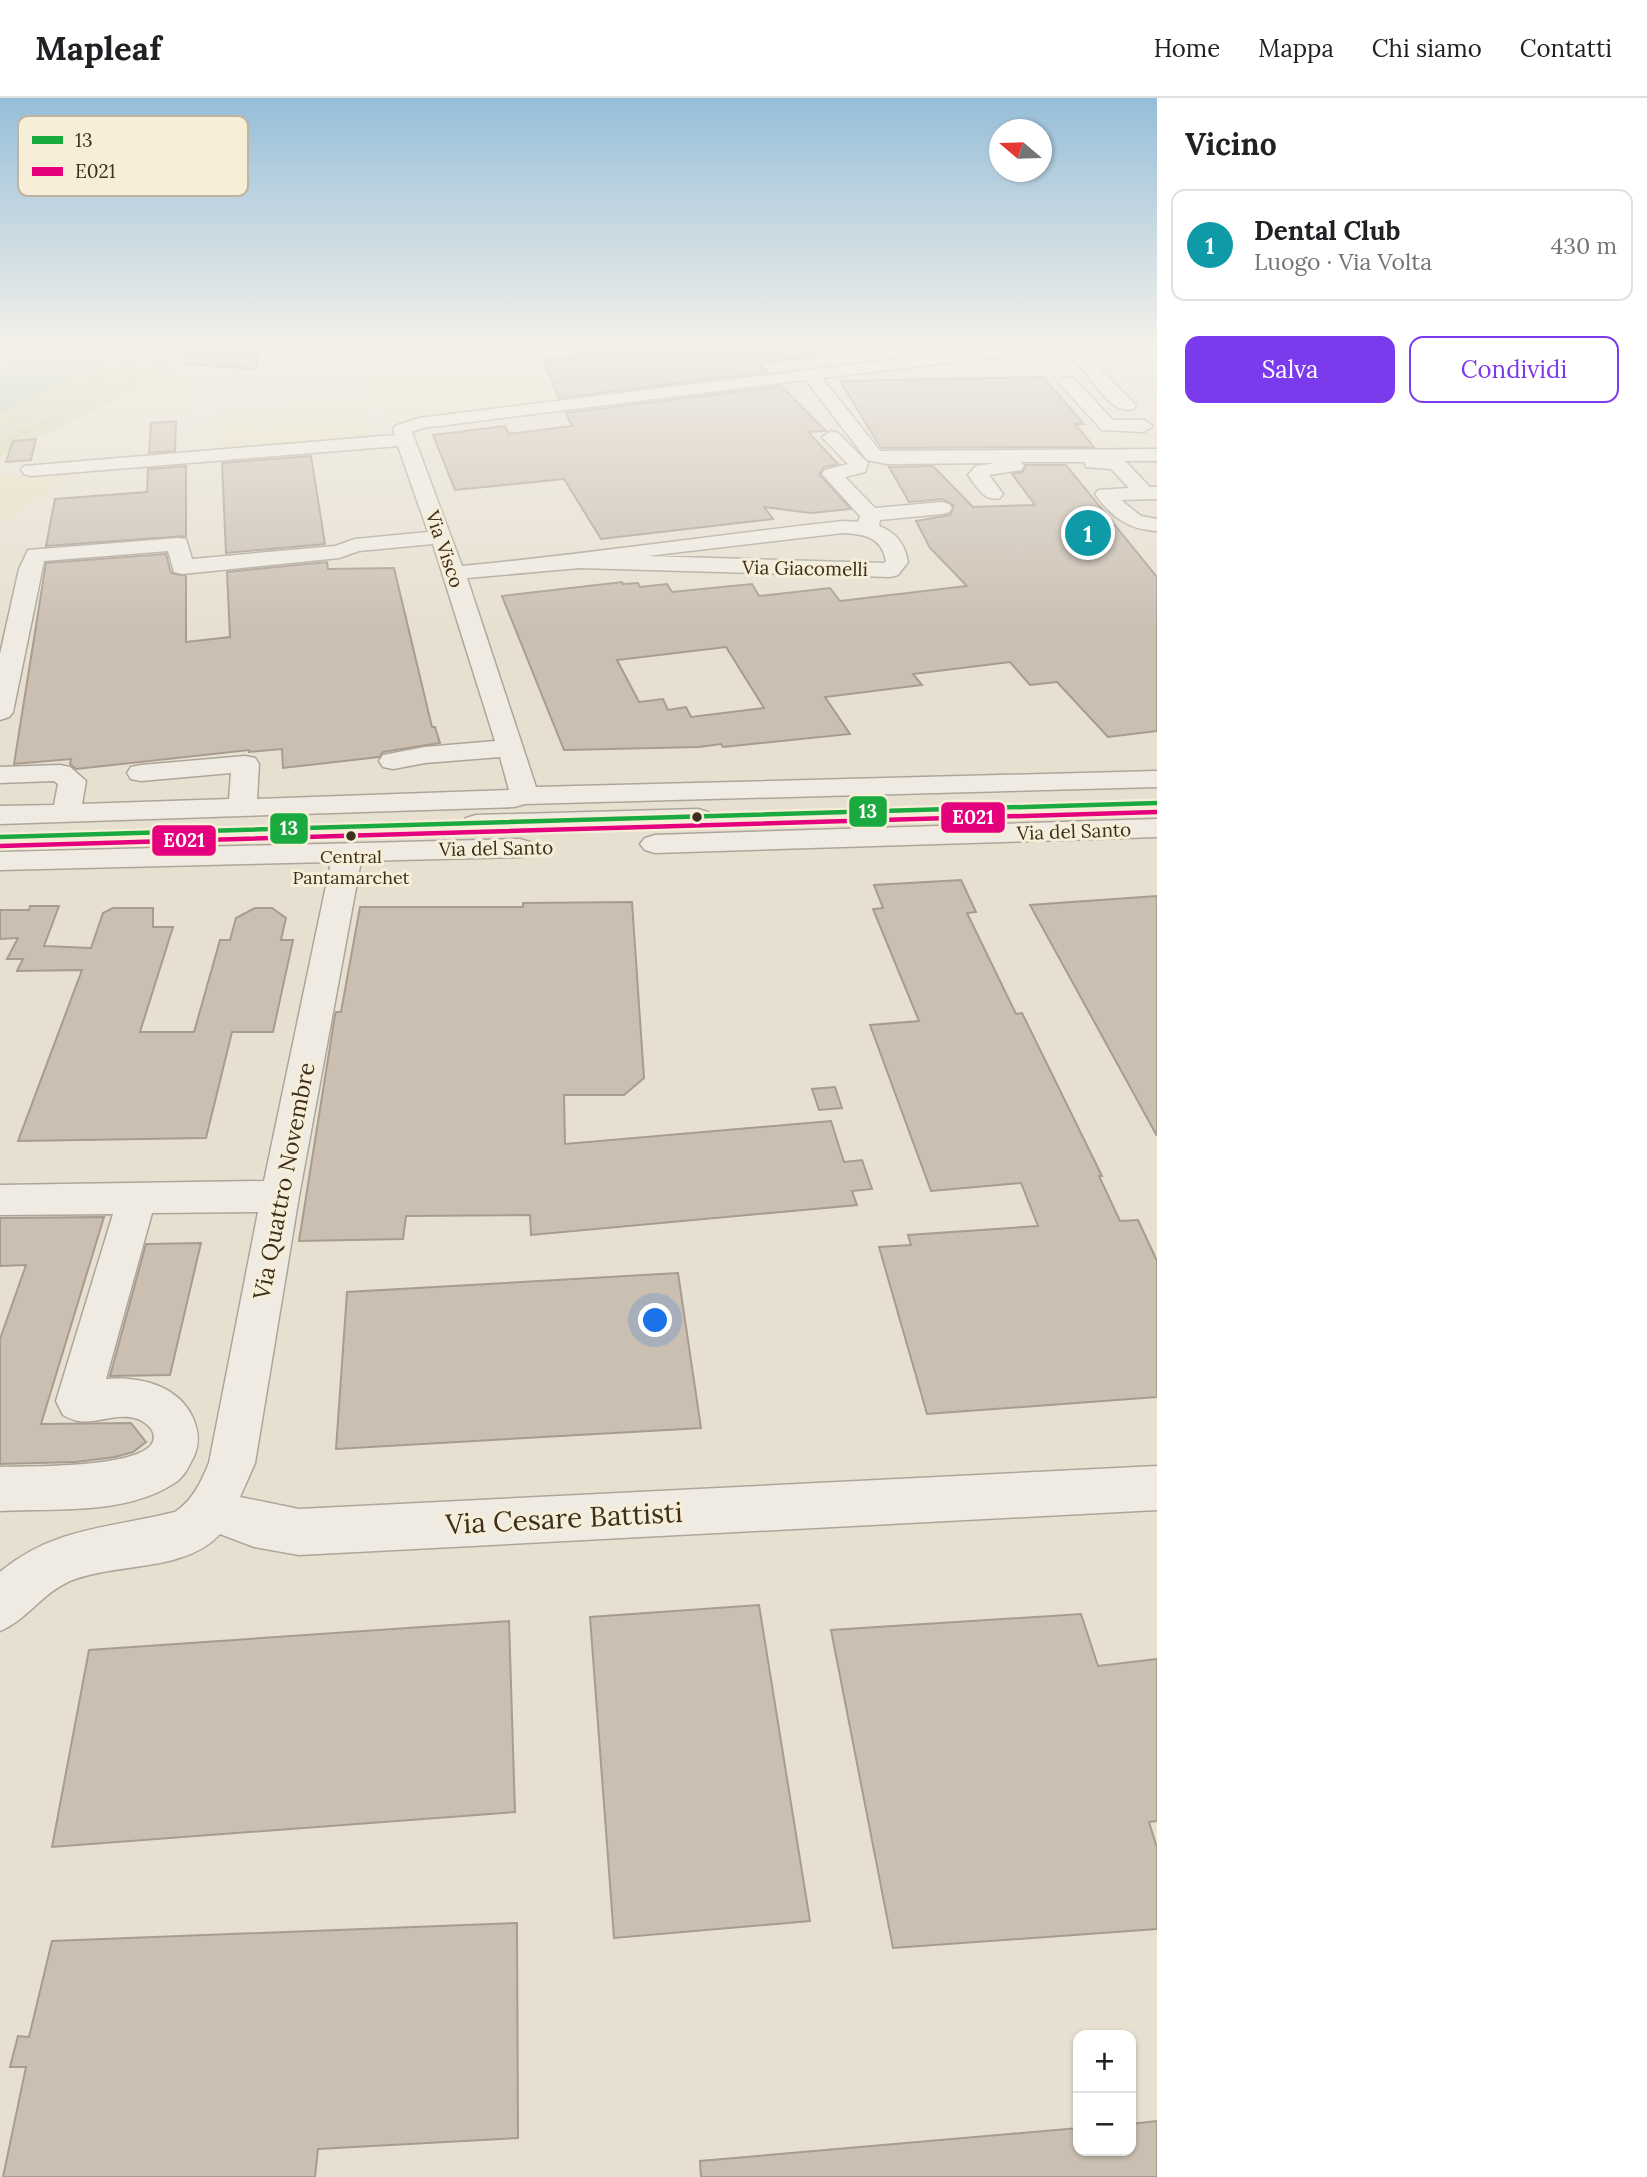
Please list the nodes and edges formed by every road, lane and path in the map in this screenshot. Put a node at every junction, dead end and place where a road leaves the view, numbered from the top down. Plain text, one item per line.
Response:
1 (832, 438) edge
2 (860, 438) edge
3 (406, 440) joint
4 (1157, 455) edge
5 (31, 470) dead end
6 (1151, 493) edge
7 (993, 494) dead end
8 (942, 508) dead end
9 (869, 521) junction
10 (1157, 525) edge
11 (441, 537) junction
12 (580, 561) junction
13 (890, 570) junction
14 (454, 573) junction
15 (855, 589) dead end
16 (0, 712) edge
17 (510, 748) junction
18 (393, 761) dead end
19 (141, 773) dead end
20 (0, 775) edge
21 (1157, 779) edge
22 (520, 796) junction
23 (1157, 803) edge
24 (243, 807) junction
25 (0, 815) edge
26 (1157, 828) edge
27 (612, 833) junction
28 (70, 836) junction
29 (0, 837) edge
30 (348, 852) junction
31 (0, 861) edge
32 (280, 1196) junction
33 (137, 1197) junction
34 (0, 1200) edge
35 (1157, 1488) edge
36 (0, 1489) edge
37 (211, 1507) junction
38 (7, 1584) edge

1 - 9 street
2 - 4 street
3 - 5 street
3 - 11 street, Via Visco
6 - 7 street
6 - 10 street
8 - 9 street
9 - 12 street, Via Giacomelli
9 - 13 street, Via Giacomelli
11 - 14 street, Via Visco
11 - 16 street
12 - 13 street, Via Giacomelli
12 - 14 street, Via Giacomelli
13 - 15 street
14 - 17 street, Via Visco
17 - 18 street
17 - 22 street, Via Visco
19 - 24 street
20 - 28 street
21 - 22 street, Via del Santo
22 - 24 street, Via del Santo
23 - 27 street
24 - 28 street, Via del Santo
25 - 28 street, Via del Santo
26 - 27 street, Via del Santo
27 - 28 street
27 - 30 street, Via del Santo
28 - 29 street
28 - 30 street, Via del Santo
28 - 31 street, Via del Santo
30 - 32 street, Via Quattro Novembre
32 - 33 street
32 - 37 street, Via Quattro Novembre
33 - 34 street
33 - 36 street
35 - 37 street, Via Cesare Battisti
37 - 38 street

